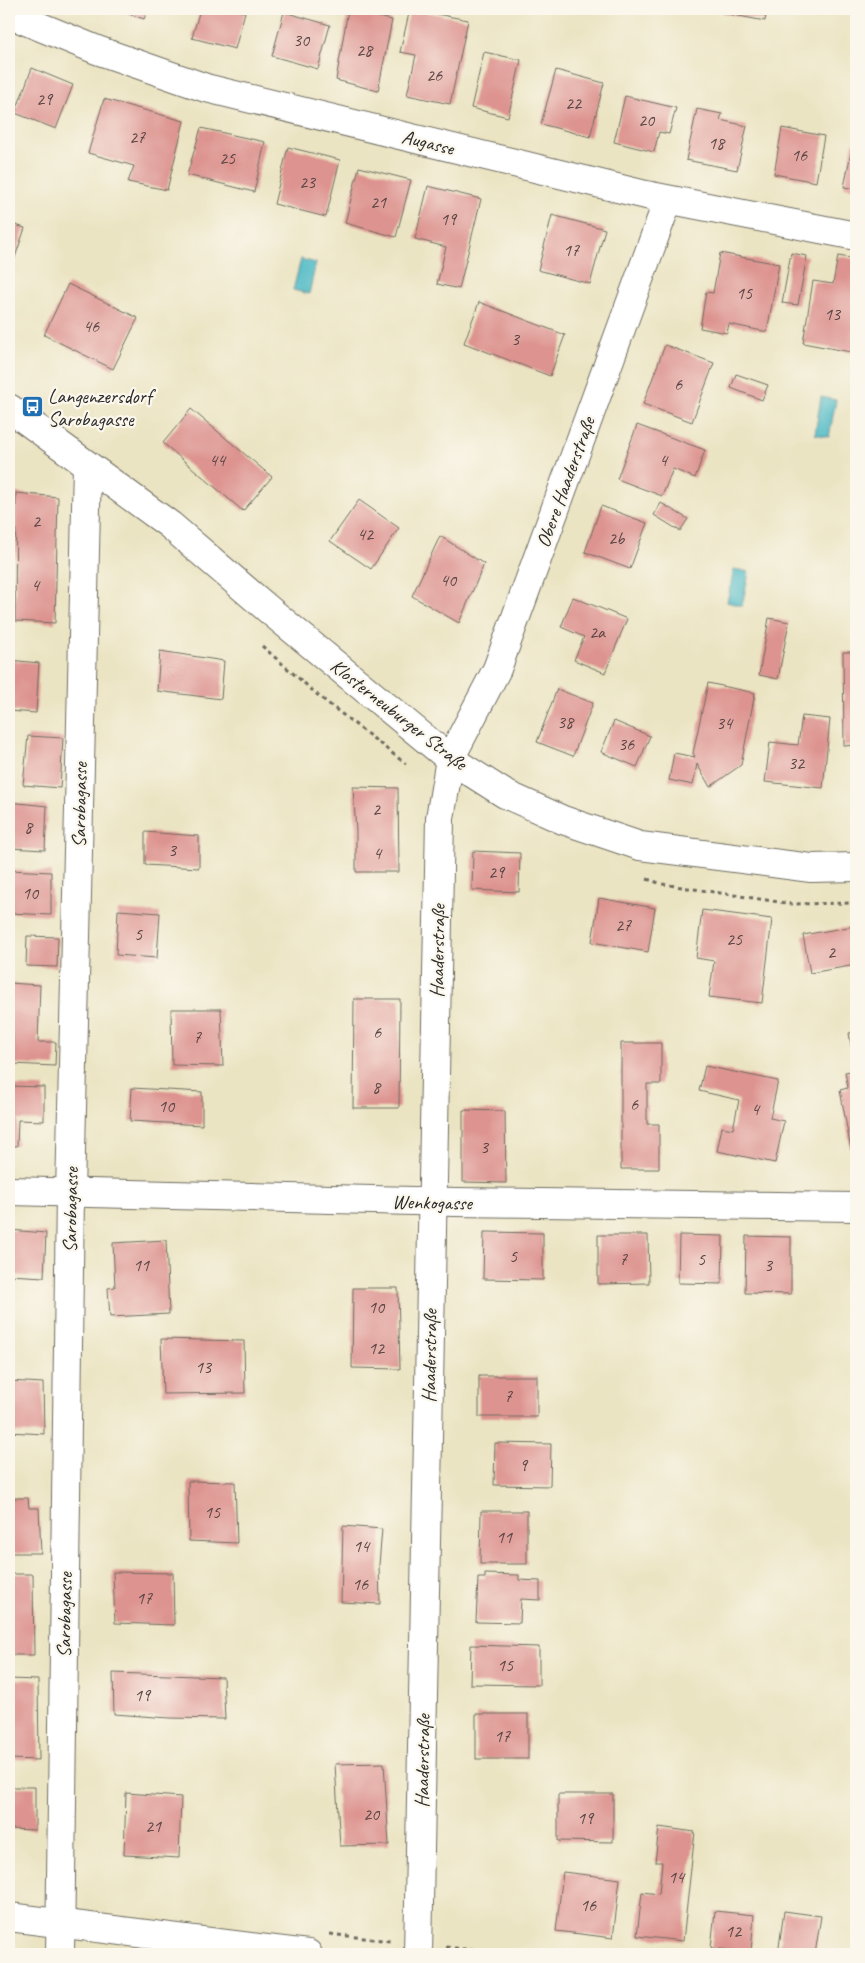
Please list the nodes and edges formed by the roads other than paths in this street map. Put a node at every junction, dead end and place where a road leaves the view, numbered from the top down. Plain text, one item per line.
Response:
1 (9, 14) edge
2 (668, 200) junction
3 (856, 236) edge
4 (9, 408) edge
5 (87, 465) junction
6 (450, 759) junction
7 (856, 867) edge
8 (9, 1191) edge
9 (70, 1194) junction
10 (432, 1202) junction
11 (856, 1207) edge
12 (9, 1917) edge
13 (60, 1922) junction
14 (60, 1954) edge
15 (308, 1954) edge
16 (418, 1954) edge

1 - 2 street, Augasse
2 - 3 street, Augasse
2 - 6 street, Obere Haaderstraße
4 - 5 street, Klosterneuburger Straße
5 - 6 street, Klosterneuburger Straße
5 - 9 street, Sarobagasse
6 - 7 street, Klosterneuburger Straße
6 - 10 street, Haaderstraße
8 - 9 street, Wenkogasse
9 - 10 street, Wenkogasse
9 - 13 street, Sarobagasse
10 - 11 street, Wenkogasse
10 - 16 street, Haaderstraße
12 - 13 street
13 - 14 street, Sarobagasse
13 - 15 street

